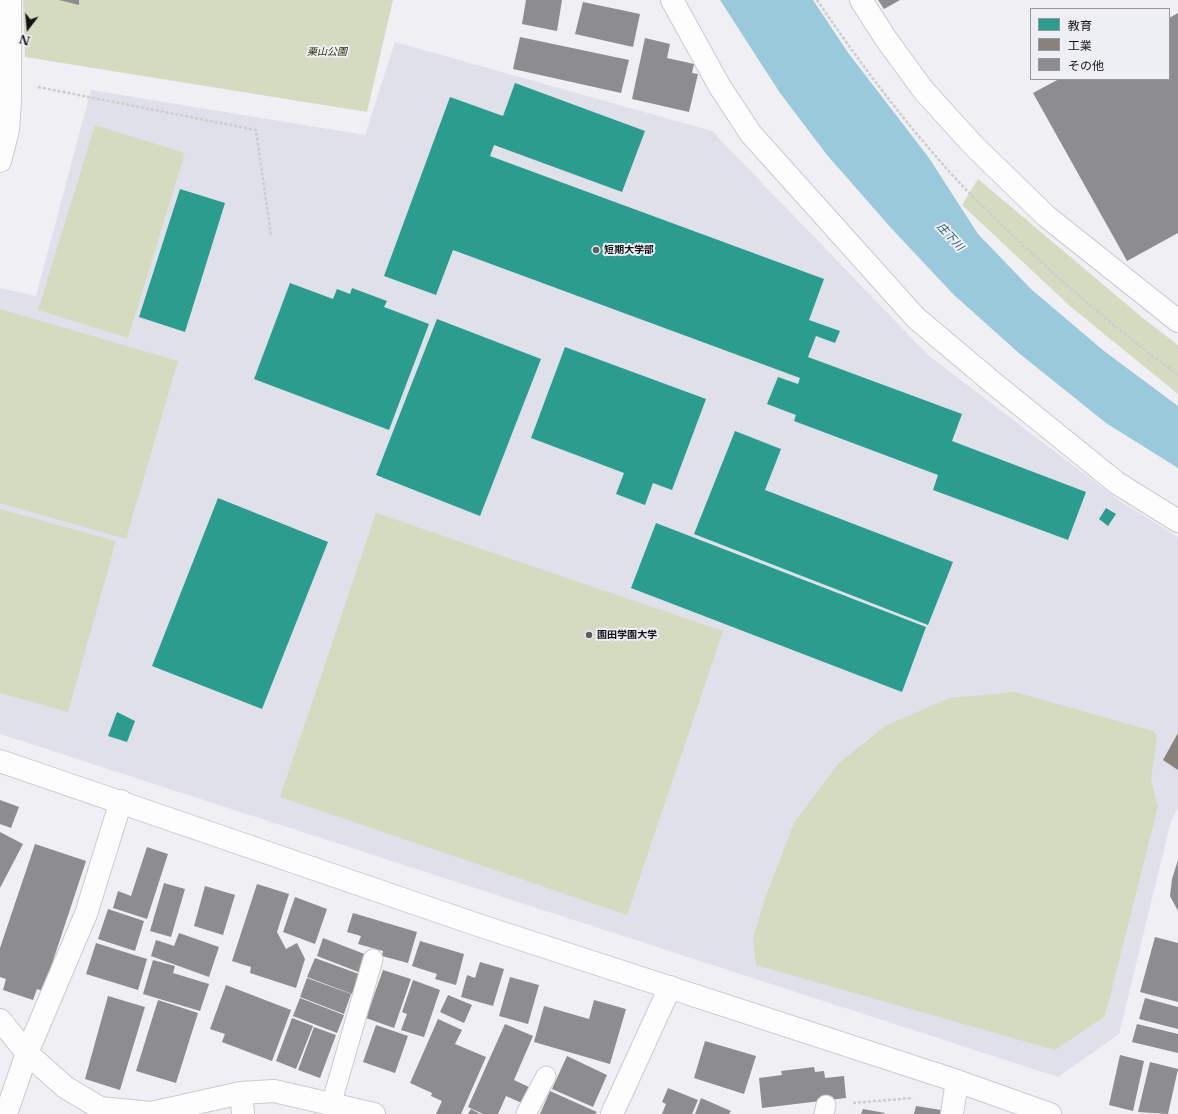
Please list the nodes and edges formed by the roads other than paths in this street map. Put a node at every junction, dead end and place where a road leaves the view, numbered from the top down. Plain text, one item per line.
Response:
1 (10, 0) edge
2 (672, 0) edge
3 (861, 0) edge
4 (0, 161) edge
5 (1178, 321) edge
6 (1178, 521) edge
7 (0, 761) edge
8 (121, 801) junction
9 (373, 959) dead end
10 (670, 987) junction
11 (0, 1020) edge
12 (27, 1053) junction
13 (546, 1076) dead end
14 (957, 1080) junction
15 (241, 1093) junction
16 (331, 1105) junction
17 (6, 1114) edge
18 (243, 1114) edge
19 (372, 1114) edge
20 (526, 1114) edge
21 (612, 1114) edge
22 (952, 1114) edge
23 (1050, 1114) edge

1 - 4 street
2 - 6 street
3 - 5 street
7 - 8 street
8 - 10 street
8 - 12 street
9 - 16 lane
10 - 14 street
10 - 21 street
11 - 12 street
12 - 15 street
12 - 17 street
13 - 20 lane
14 - 22 street
14 - 23 street
15 - 16 street
15 - 18 street
16 - 19 street

